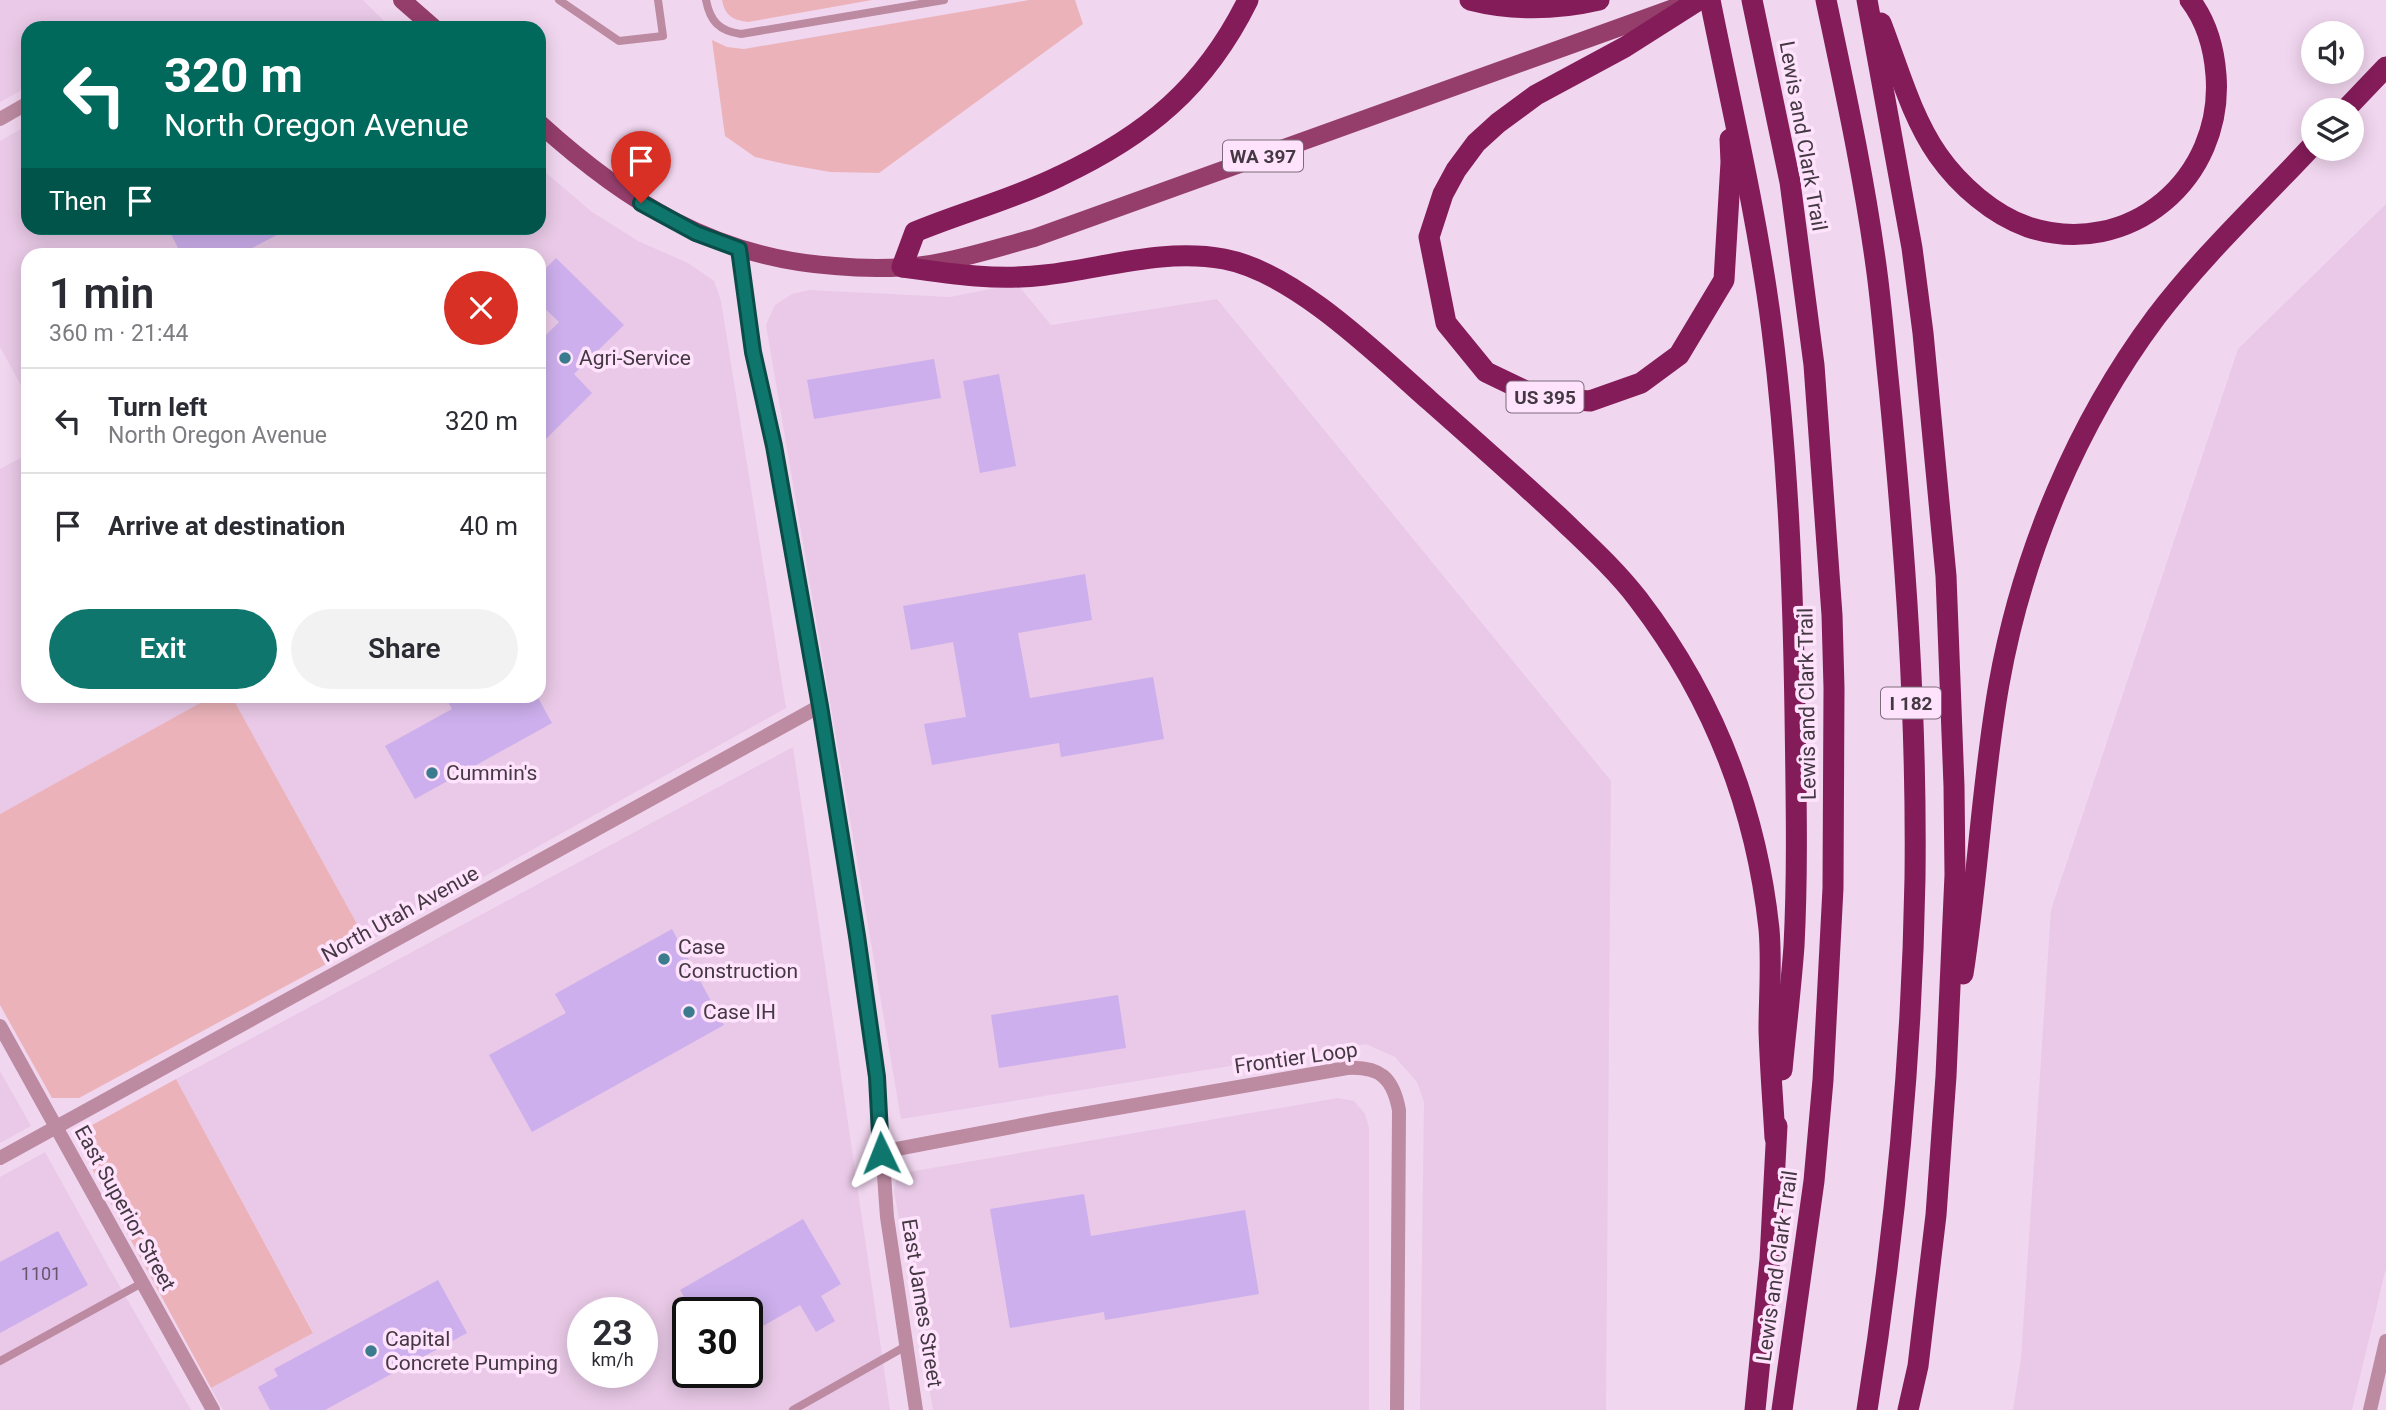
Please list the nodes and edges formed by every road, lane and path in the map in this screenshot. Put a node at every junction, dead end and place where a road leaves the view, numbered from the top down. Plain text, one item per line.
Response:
1 (402, 0) edge
2 (559, 0) edge
3 (658, 0) edge
4 (706, 0) edge
5 (944, 0) edge
6 (1248, 0) edge
7 (1469, 0) edge
8 (1599, 0) edge
9 (1697, 0) edge
10 (1710, 0) edge
11 (1752, 0) edge
12 (1825, 0) edge
13 (1870, 0) edge
14 (2190, 0) edge
15 (426, 21) edge
16 (1622, 38) junction
17 (2386, 67) edge
18 (1728, 88) junction
19 (2356, 98) edge
20 (21, 107) edge
21 (0, 119) edge
22 (546, 129) edge
23 (2301, 158) edge
24 (739, 249) junction
25 (902, 267) junction
26 (820, 706) junction
27 (0, 1026) edge
28 (1946, 1076) junction
29 (56, 1127) junction
30 (1775, 1138) junction
31 (881, 1153) junction
32 (0, 1158) edge
33 (142, 1283) junction
34 (2386, 1341) edge
35 (906, 1346) junction
36 (0, 1362) edge
37 (213, 1410) edge
38 (793, 1410) edge
39 (916, 1410) edge
40 (1397, 1410) edge
41 (1755, 1410) edge
42 (1782, 1410) edge
43 (1867, 1410) edge
44 (1908, 1410) edge
45 (2370, 1410) edge

1 - 15 main road
2 - 3 lane
4 - 5 lane
6 - 25 highway
7 - 8 highway
9 - 16 highway, US 395
10 - 18 highway, US 395
11 - 42 highway, Lewis and Clark Trail
12 - 43 highway, I 182
13 - 14 highway
13 - 28 highway
16 - 18 highway, US 395
16 - 25 main road, WA 397
17 - 19 highway
18 - 30 highway
20 - 21 street
22 - 24 main road, WA 397
23 - 28 highway
24 - 25 main road, WA 397
24 - 26 street, East James Street
25 - 30 highway
26 - 29 street, North Utah Avenue
26 - 31 street, East James Street
27 - 29 street, East Superior Street
28 - 44 highway
29 - 32 street, North Utah Avenue
29 - 33 street, East Superior Street
30 - 41 highway
31 - 35 street, East James Street
31 - 40 street, Frontier Loop
33 - 36 lane
33 - 37 street, East Superior Street
34 - 45 street
35 - 38 lane
35 - 39 street, East James Street

